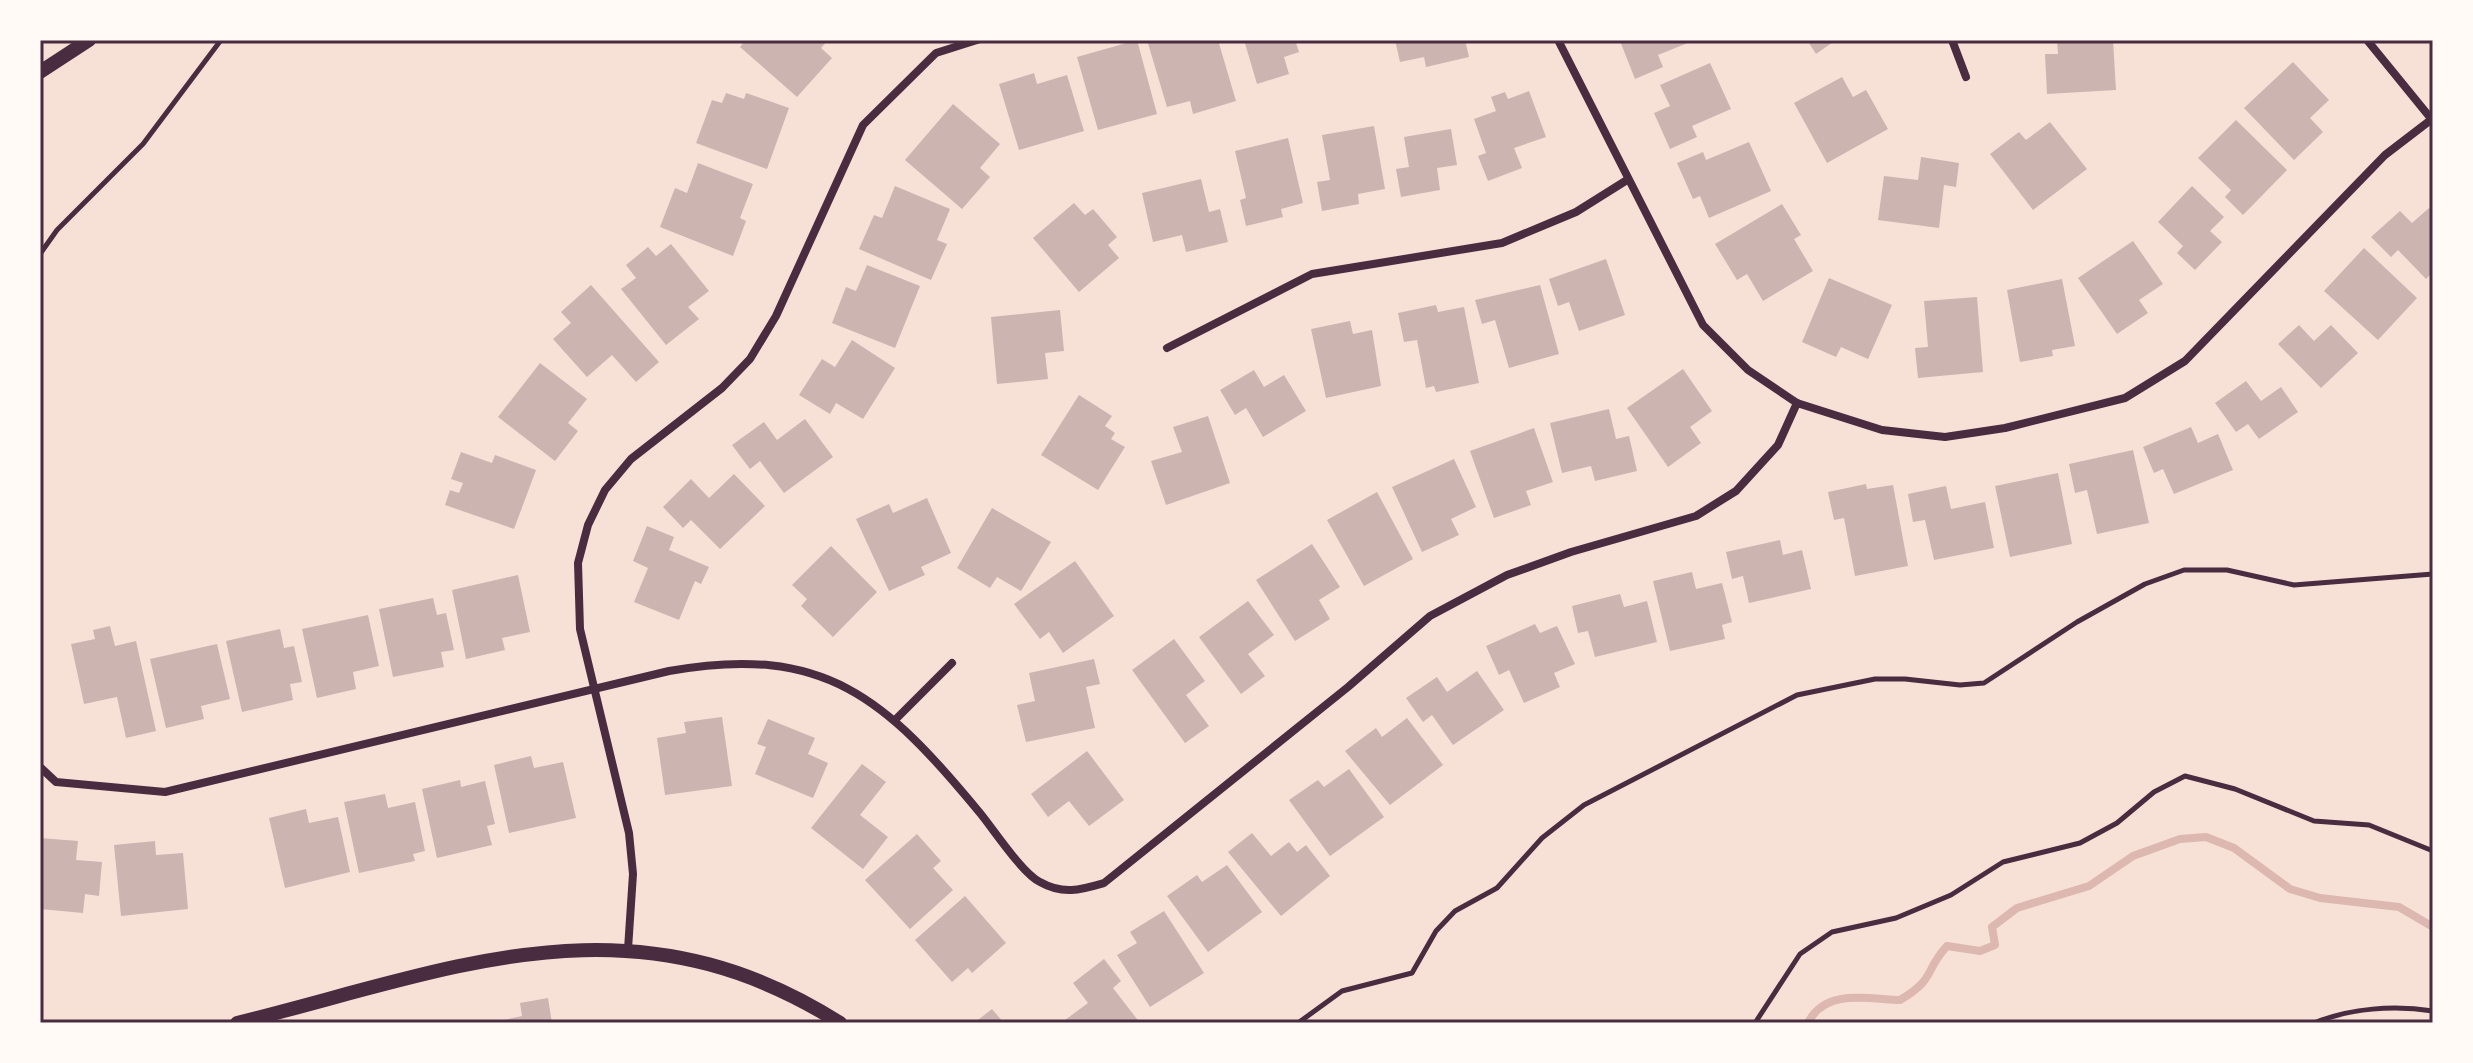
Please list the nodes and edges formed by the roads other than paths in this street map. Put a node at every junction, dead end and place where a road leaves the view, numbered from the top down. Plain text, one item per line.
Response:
1 (89, 40) edge
2 (977, 40) edge
3 (1558, 40) edge
4 (1952, 40) edge
5 (2367, 40) edge
6 (40, 72) edge
7 (1966, 77) dead end
8 (2432, 120) edge
9 (1627, 180) junction
10 (1167, 348) dead end
11 (1797, 403) junction
12 (952, 663) dead end
13 (594, 689) junction
14 (896, 719) junction
15 (40, 767) edge
16 (628, 949) junction
17 (260, 1020) edge
18 (237, 1023) edge
19 (840, 1023) edge

1 - 6 street
2 - 13 street
3 - 9 street
4 - 7 street
5 - 8 street
8 - 11 street
9 - 10 street
9 - 11 street
11 - 14 street
12 - 14 street
13 - 14 street
13 - 15 street
13 - 16 street
16 - 17 street
16 - 19 street
17 - 18 street

